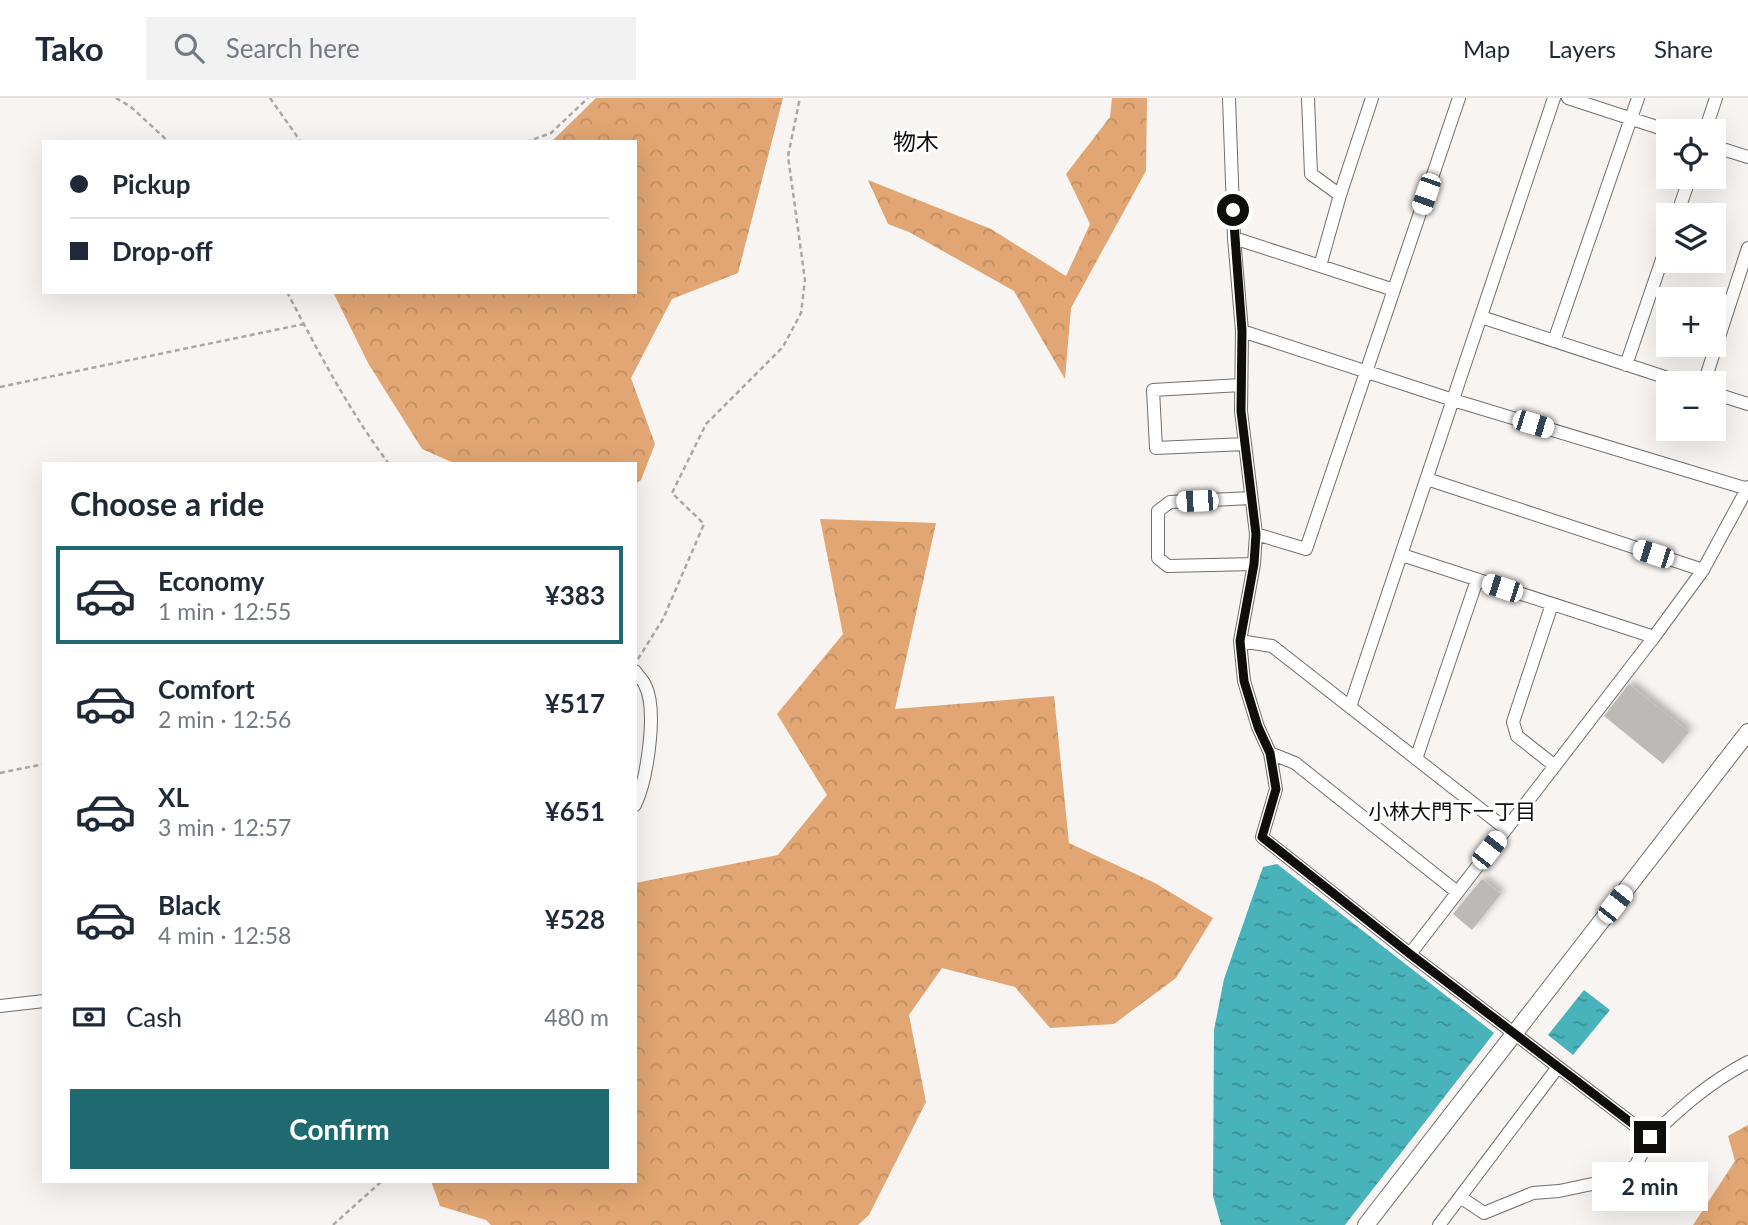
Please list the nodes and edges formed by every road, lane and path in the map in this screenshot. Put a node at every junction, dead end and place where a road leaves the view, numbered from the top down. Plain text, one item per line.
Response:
1 (116, 98) edge
2 (270, 98) edge
3 (588, 98) edge
4 (800, 98) edge
5 (1229, 98) edge
6 (1308, 98) edge
7 (1372, 98) edge
8 (1459, 98) edge
9 (1554, 98) edge
10 (1567, 98) edge
11 (1639, 98) edge
12 (1716, 98) edge
13 (1631, 119) junction
14 (1709, 119) edge
15 (1656, 127) edge
16 (167, 140) edge
17 (300, 140) edge
18 (532, 140) edge
19 (1726, 150) edge
20 (1748, 157) edge
21 (1340, 195) junction
22 (1234, 238) junction
23 (1748, 248) edge
24 (1320, 266) junction
25 (1657, 273) edge
26 (1394, 290) junction
27 (289, 294) edge
28 (1481, 317) junction
29 (304, 324) junction
30 (1242, 331) junction
31 (1554, 341) junction
32 (1626, 365) junction
33 (1366, 371) junction
34 (1708, 371) edge
35 (1656, 374) edge
36 (1241, 385) junction
37 (0, 387) edge
38 (1726, 397) edge
39 (1453, 400) junction
40 (1748, 404) edge
41 (1245, 444) junction
42 (387, 462) edge
43 (1427, 480) junction
44 (1748, 488) edge
45 (1251, 498) junction
46 (1256, 534) junction
47 (1402, 555) junction
48 (1254, 564) junction
49 (1703, 570) junction
50 (1477, 580) junction
51 (1552, 604) junction
52 (1654, 638) junction
53 (1240, 641) junction
54 (637, 660) edge
55 (637, 674) edge
56 (1350, 707) junction
57 (1748, 732) edge
58 (1270, 753) junction
59 (1416, 759) junction
60 (42, 764) edge
61 (1555, 766) junction
62 (0, 773) edge
63 (637, 800) edge
64 (1506, 829) junction
65 (1457, 892) junction
66 (1410, 954) junction
67 (42, 1001) edge
68 (0, 1006) edge
69 (1515, 1033) junction
70 (1748, 1062) edge
71 (1558, 1067) junction
72 (1650, 1137) junction
73 (380, 1183) edge
74 (1460, 1197) junction
75 (333, 1225) edge
76 (1366, 1225) edge
77 (1438, 1225) edge

1 - 16 path
2 - 17 path
3 - 18 path
4 - 54 path
5 - 22 street
6 - 21 street
7 - 21 street
8 - 26 street
9 - 28 street
10 - 13 street
11 - 13 street
12 - 14 street
13 - 15 street
13 - 31 street
19 - 20 street
21 - 24 street
22 - 24 street
22 - 30 street
23 - 34 street
24 - 26 street
25 - 32 street
26 - 33 street
27 - 29 path
28 - 31 street
28 - 39 street
29 - 37 path
29 - 42 path
30 - 33 street
30 - 36 street
31 - 32 street
32 - 35 street
33 - 39 street
33 - 46 street
36 - 41 street
36 - 41 street
38 - 40 street
39 - 43 street
39 - 44 street
41 - 45 street
43 - 47 street
43 - 49 street
44 - 49 street
45 - 46 street
45 - 48 street
46 - 48 street
47 - 50 street
47 - 56 street
48 - 53 street
49 - 52 street
50 - 51 street
50 - 59 street
51 - 52 street
51 - 61 street
52 - 61 street
53 - 56 street
53 - 58 street
55 - 63 street
56 - 59 street
57 - 69 street
58 - 65 street
58 - 66 street
59 - 64 street
60 - 62 path
61 - 64 street
64 - 65 street
65 - 66 street
66 - 69 street
67 - 68 street
69 - 71 street
69 - 76 street
70 - 72 street
71 - 72 street
71 - 74 street
72 - 74 street
73 - 75 path
74 - 77 street

